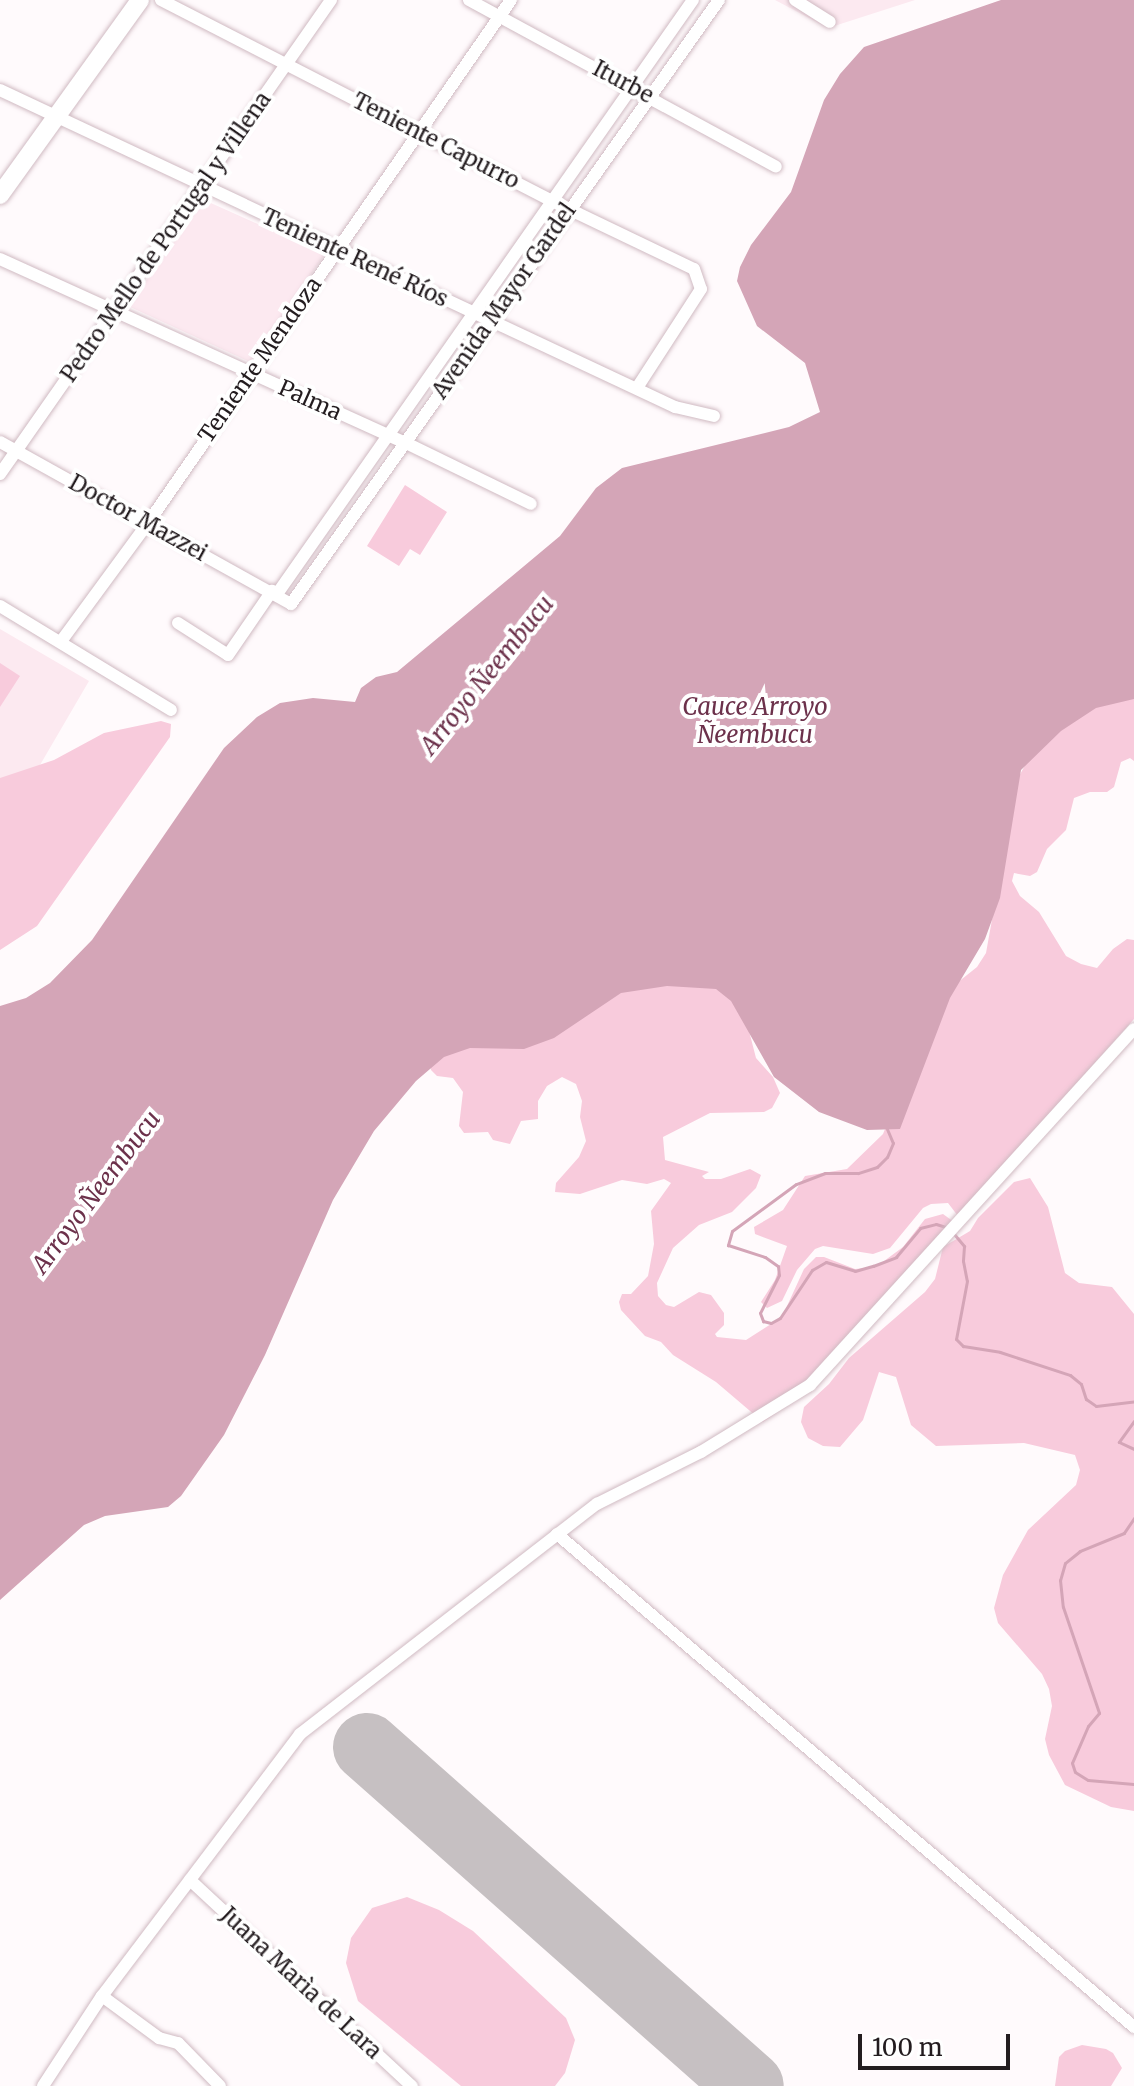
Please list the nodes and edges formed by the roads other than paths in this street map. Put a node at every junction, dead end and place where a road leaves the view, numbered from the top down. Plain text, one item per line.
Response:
1 (140, 0) edge
2 (161, 0) edge
3 (331, 0) edge
4 (469, 0) edge
5 (511, 0) edge
6 (693, 0) edge
7 (719, 0) edge
8 (795, 0) edge
9 (499, 17) junction
10 (830, 22) dead end
11 (285, 66) junction
12 (632, 86) junction
13 (0, 90) edge
14 (650, 95) junction
15 (57, 117) junction
16 (420, 132) junction
17 (776, 167) dead end
18 (202, 185) junction
19 (0, 195) edge
20 (552, 201) junction
21 (570, 208) junction
22 (338, 249) junction
23 (0, 259) edge
24 (116, 312) junction
25 (473, 313) junction
26 (490, 321) junction
27 (251, 373) junction
28 (637, 388) junction
29 (714, 416) dead end
30 (388, 435) junction
31 (0, 442) edge
32 (404, 442) junction
33 (16, 451) junction
34 (0, 474) edge
35 (531, 504) dead end
36 (148, 523) junction
37 (274, 593) junction
38 (291, 604) joint
39 (2, 605) edge
40 (178, 623) dead end
41 (62, 640) junction
42 (171, 710) dead end
43 (1134, 1029) edge
44 (557, 1534) junction
45 (190, 1880) junction
46 (102, 1996) junction
47 (1134, 2027) edge
48 (43, 2086) edge
49 (220, 2086) edge
50 (412, 2086) edge

1 - 15 main road
2 - 11 street, Teniente Capurro
3 - 11 street, Pedro Mello de Portugal y Villena
4 - 9 street, Iturbe
5 - 9 street, Teniente Mendoza
6 - 12 street, Avenida Mayor Gardel
7 - 14 street, Avenida Mayor Gardel
8 - 10 street
9 - 12 street, Iturbe
9 - 16 street, Teniente Mendoza
11 - 16 street, Teniente Capurro
11 - 18 street, Pedro Mello de Portugal y Villena
12 - 14 street, Iturbe
12 - 20 street, Avenida Mayor Gardel
13 - 15 street, Teniente René Ríos
14 - 17 street, Iturbe
14 - 21 street, Avenida Mayor Gardel
15 - 18 street, Teniente René Ríos
15 - 19 main road
16 - 20 street, Teniente Capurro
16 - 22 street, Teniente Mendoza
18 - 22 street, Teniente René Ríos
18 - 24 street, Pedro Mello de Portugal y Villena
20 - 21 street, Teniente Capurro
20 - 25 street, Avenida Mayor Gardel
21 - 26 street, Avenida Mayor Gardel
21 - 28 street, Teniente Capurro
22 - 25 street, Teniente René Ríos
22 - 27 street, Teniente Mendoza
23 - 24 street, Palma
24 - 27 street, Palma
24 - 33 street, Pedro Mello de Portugal y Villena
25 - 26 street, Teniente René Ríos
25 - 30 street, Avenida Mayor Gardel
26 - 28 street, Teniente René Ríos
26 - 32 street, Avenida Mayor Gardel
27 - 30 street, Palma
27 - 36 street, Teniente Mendoza
28 - 29 street, Teniente René Ríos
30 - 32 street, Palma
30 - 37 street, Avenida Mayor Gardel
31 - 33 street, Doctor Mazzei
32 - 35 street, Palma
32 - 38 street, Avenida Mayor Gardel
33 - 34 street, Pedro Mello de Portugal y Villena
33 - 36 street, Doctor Mazzei
36 - 37 street, Doctor Mazzei
36 - 41 street, Teniente Mendoza
37 - 38 street, Doctor Mazzei
37 - 40 street, Avenida Mayor Gardel
39 - 41 street
41 - 42 street
43 - 44 street
44 - 45 street
44 - 47 street
45 - 46 street
45 - 50 street, Juana Marìa de Lara
46 - 48 street
46 - 49 street

